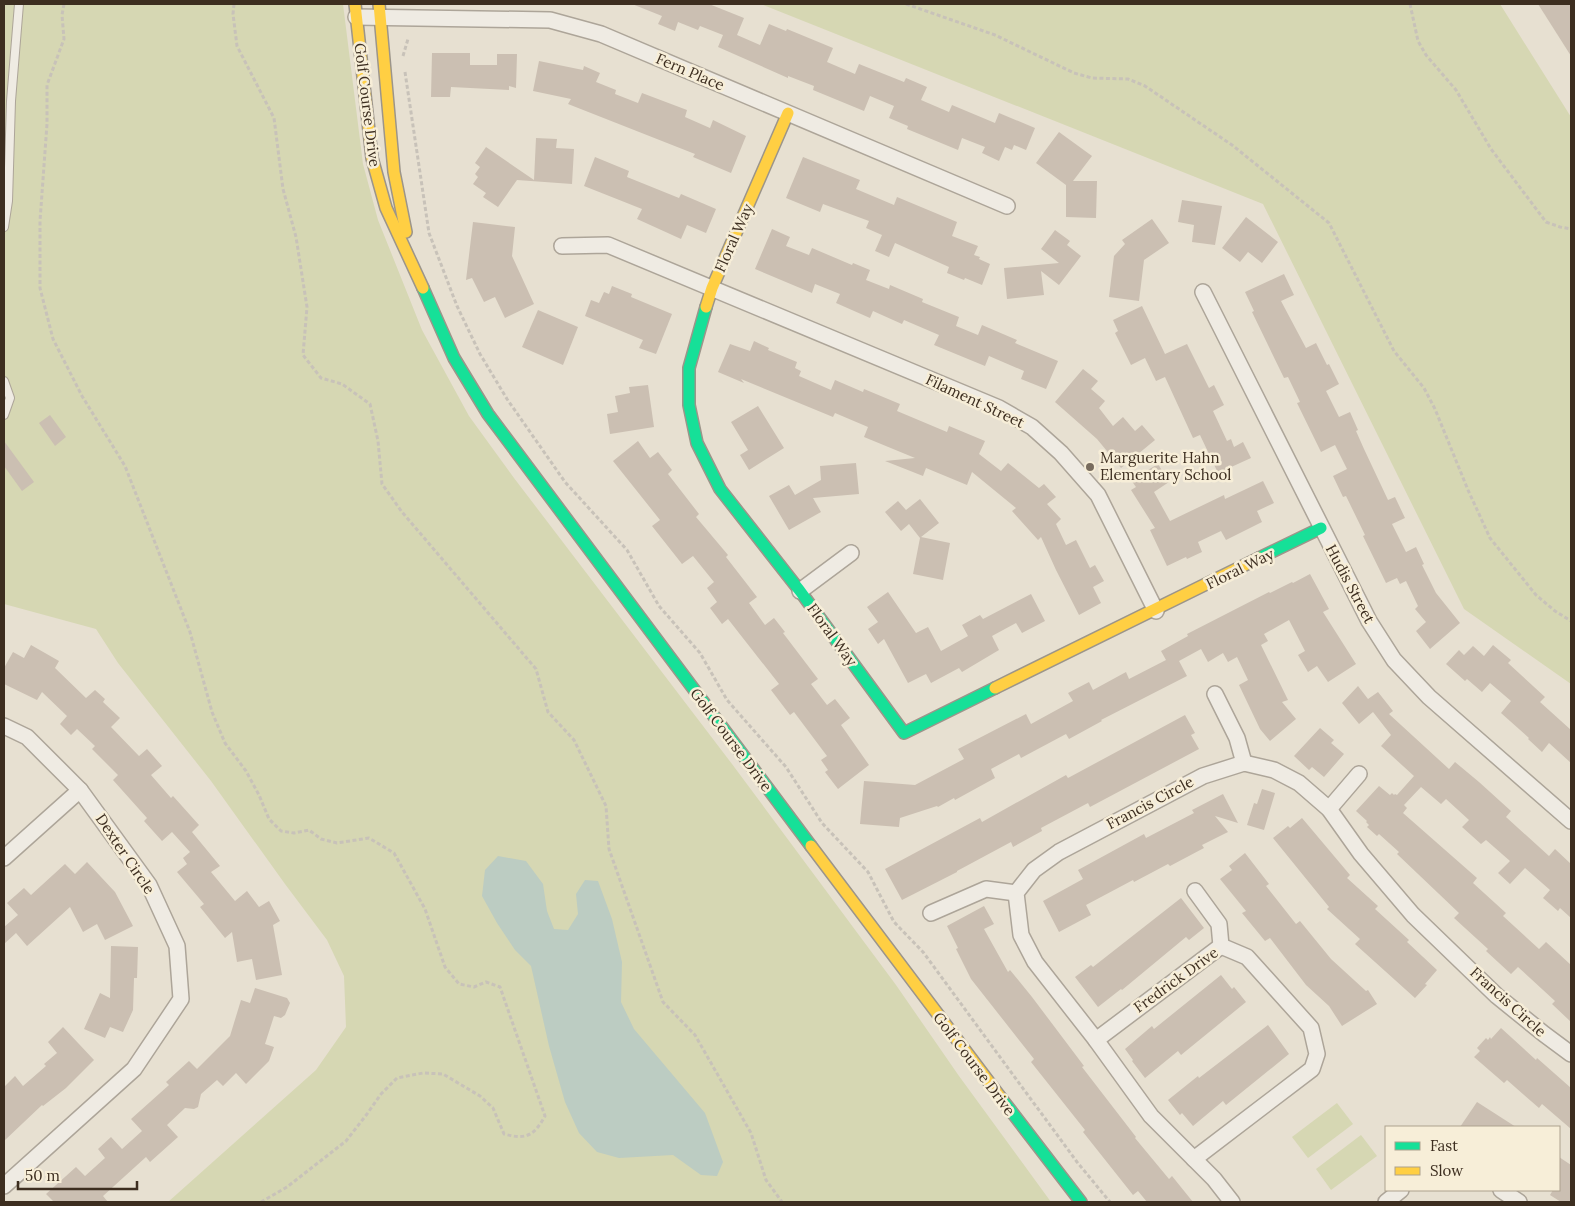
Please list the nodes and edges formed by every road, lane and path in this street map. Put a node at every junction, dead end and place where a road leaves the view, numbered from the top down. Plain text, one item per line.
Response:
1 (19, 4) edge
2 (64, 4) edge
3 (234, 4) edge
4 (906, 4) edge
5 (1410, 4) edge
6 (355, 10) edge
7 (380, 11) edge
8 (408, 39) dead end
9 (403, 57) dead end
10 (404, 67) dead end
11 (788, 113) junction
12 (1007, 206) dead end
13 (4, 227) edge
14 (1571, 229) edge
15 (562, 246) dead end
16 (411, 259) junction
17 (712, 288) junction
18 (1203, 292) dead end
19 (4, 381) edge
20 (4, 415) edge
21 (1321, 528) junction
22 (851, 553) dead end
23 (800, 590) junction
24 (1156, 611) junction
25 (1571, 621) edge
26 (1215, 694) dead end
27 (4, 726) edge
28 (1244, 763) junction
29 (1359, 774) dead end
30 (80, 790) junction
31 (1329, 809) junction
32 (1571, 821) edge
33 (4, 858) edge
34 (1195, 891) dead end
35 (1016, 894) junction
36 (931, 913) dead end
37 (1220, 946) junction
38 (1096, 1040) junction
39 (1571, 1054) edge
40 (1194, 1159) junction
41 (4, 1186) edge
42 (1399, 1191) edge
43 (1502, 1191) edge
44 (261, 1202) edge
45 (782, 1202) edge
46 (1081, 1202) edge
47 (1110, 1202) edge
48 (1232, 1202) edge
49 (1386, 1202) edge
50 (1519, 1202) edge

1 - 13 lane
2 - 44 path
3 - 45 path
4 - 25 path
5 - 14 path
6 - 7 street, Fern Place
6 - 16 street, Golf Course Drive
7 - 11 street, Fern Place
7 - 16 street, Golf Course Drive
8 - 9 path
10 - 47 path
11 - 12 street, Fern Place
11 - 17 street, Floral Way
15 - 17 street, Filament Street
16 - 46 street, Golf Course Drive
17 - 23 street, Floral Way
17 - 24 street, Filament Street
18 - 21 street, Hudis Street
19 - 20 lane
21 - 24 street, Floral Way
21 - 32 street, Hudis Street
22 - 23 street
23 - 24 street, Floral Way
26 - 28 street
27 - 30 street, Dexter Circle
28 - 31 street, Francis Circle
28 - 35 street, Francis Circle
29 - 31 street
30 - 33 street
30 - 41 street, Dexter Circle
31 - 39 street, Francis Circle
34 - 37 street
35 - 36 street
35 - 38 street
37 - 38 street, Fredrick Drive
37 - 40 street, Fredrick Drive
38 - 40 street
40 - 48 street
42 - 49 street
43 - 50 street

